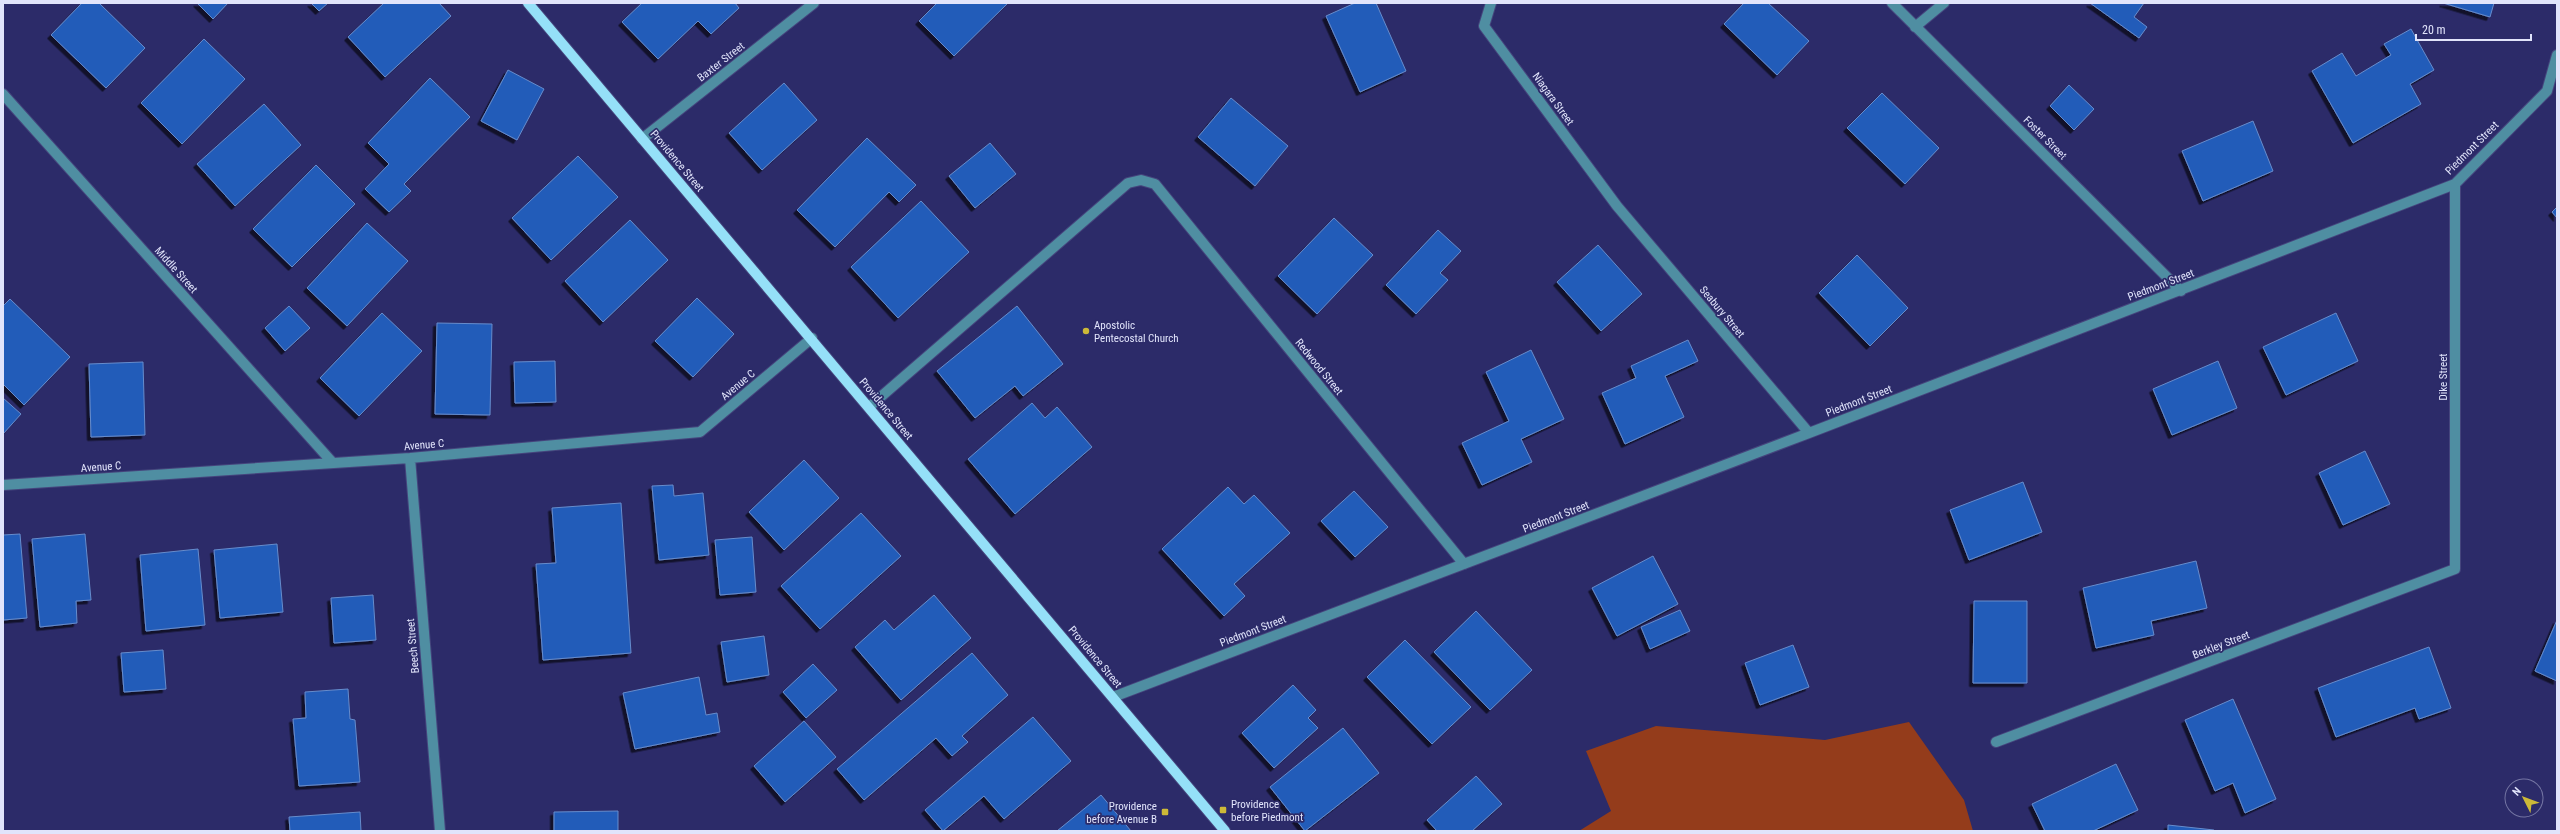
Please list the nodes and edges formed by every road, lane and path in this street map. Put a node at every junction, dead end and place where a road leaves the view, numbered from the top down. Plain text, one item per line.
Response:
1 (528, 3) edge
2 (814, 3) edge
3 (1491, 3) edge
4 (1892, 3) edge
5 (1944, 3) edge
6 (1916, 27) junction
7 (2557, 55) edge
8 (3, 94) edge
9 (642, 139) junction
10 (2455, 184) junction
11 (1617, 206) joint
12 (2181, 291) junction
13 (812, 338) junction
14 (869, 407) junction
15 (1809, 433) junction
16 (410, 458) junction
17 (332, 462) junction
18 (3, 486) edge
19 (1464, 564) junction
20 (2455, 569) joint
21 (1113, 697) junction
22 (1996, 742) dead end
23 (440, 831) edge
24 (1225, 831) edge

1 - 9 main road, Providence Street
2 - 9 street, Baxter Street
3 - 11 street, Niagara Street
4 - 6 street, Foster Street
5 - 6 street
6 - 12 street, Foster Street
7 - 10 street, Piedmont Street
8 - 17 street, Middle Street
9 - 13 main road, Providence Street
10 - 12 street, Piedmont Street
10 - 20 street, Dike Street
11 - 15 street, Seabury Street
12 - 15 street, Piedmont Street
13 - 14 main road, Providence Street
13 - 16 street, Avenue C
14 - 19 street, Redwood Street
14 - 21 main road, Providence Street
15 - 19 street, Piedmont Street
16 - 17 street, Avenue C
16 - 23 street, Beech Street
17 - 18 street, Avenue C
19 - 21 street, Piedmont Street
20 - 22 street, Berkley Street
21 - 24 main road, Providence Street

